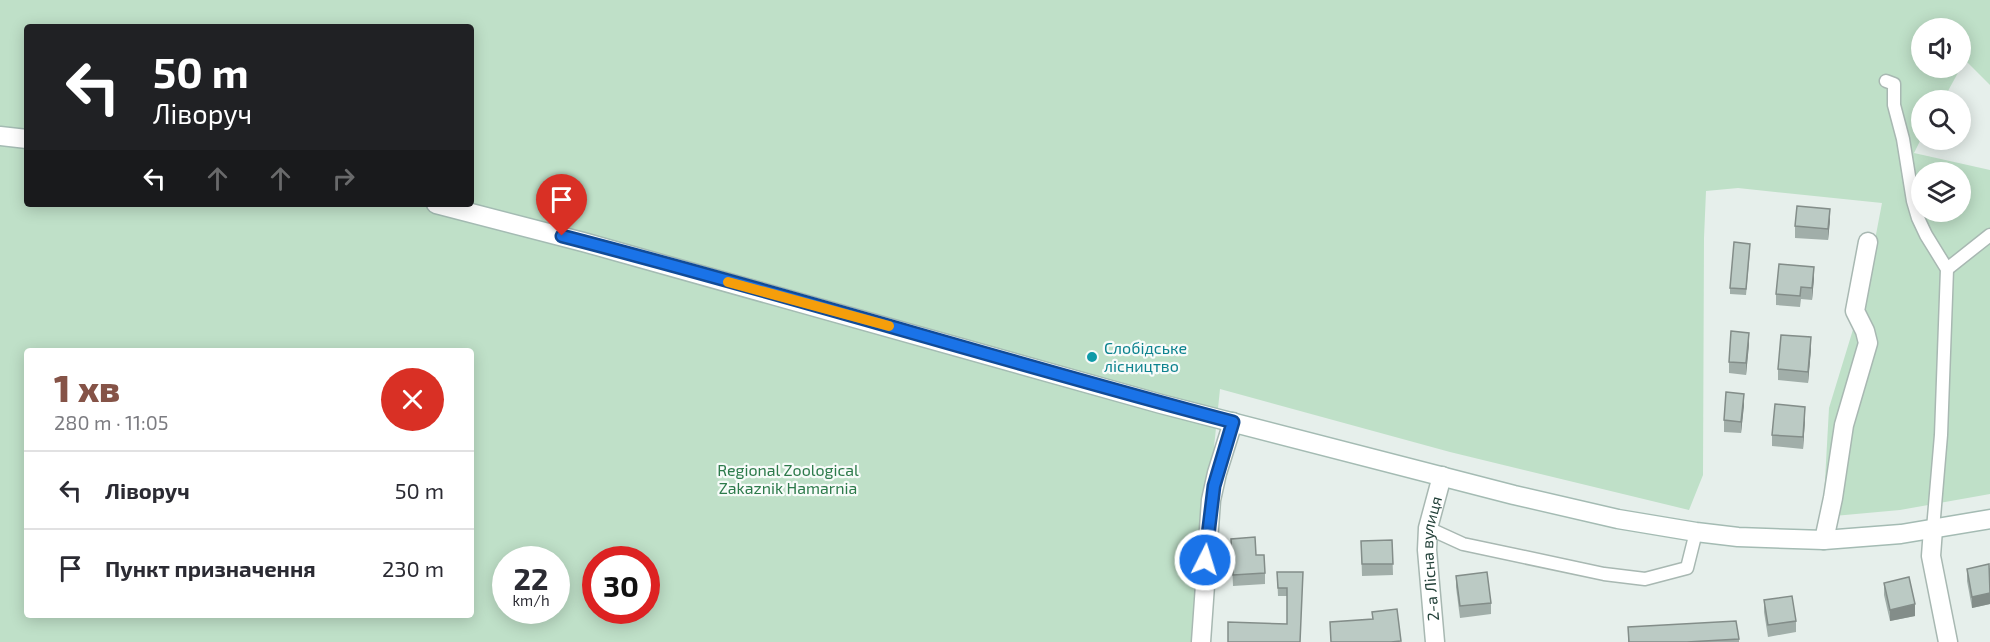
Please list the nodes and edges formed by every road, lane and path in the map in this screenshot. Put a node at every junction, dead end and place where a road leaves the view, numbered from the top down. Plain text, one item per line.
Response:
1 (1886, 81) dead end
2 (0, 136) edge
3 (24, 139) edge
4 (448, 207) edge
5 (1990, 235) edge
6 (1868, 242) dead end
7 (1947, 268) junction
8 (1233, 422) junction
9 (1442, 476) junction
10 (1990, 519) edge
11 (1428, 528) junction
12 (1933, 529) junction
13 (1696, 532) junction
14 (1824, 540) junction
15 (1201, 642) edge
16 (1435, 642) edge
17 (1948, 642) edge

1 - 7 lane
2 - 3 street
4 - 8 street
5 - 7 lane
6 - 14 street
7 - 12 lane
8 - 9 street
8 - 15 street
9 - 11 street, 2-а Лісна вулиця
9 - 13 street
10 - 12 street
11 - 13 lane
11 - 16 street, 2-а Лісна вулиця
12 - 14 street
12 - 17 street
13 - 14 street

